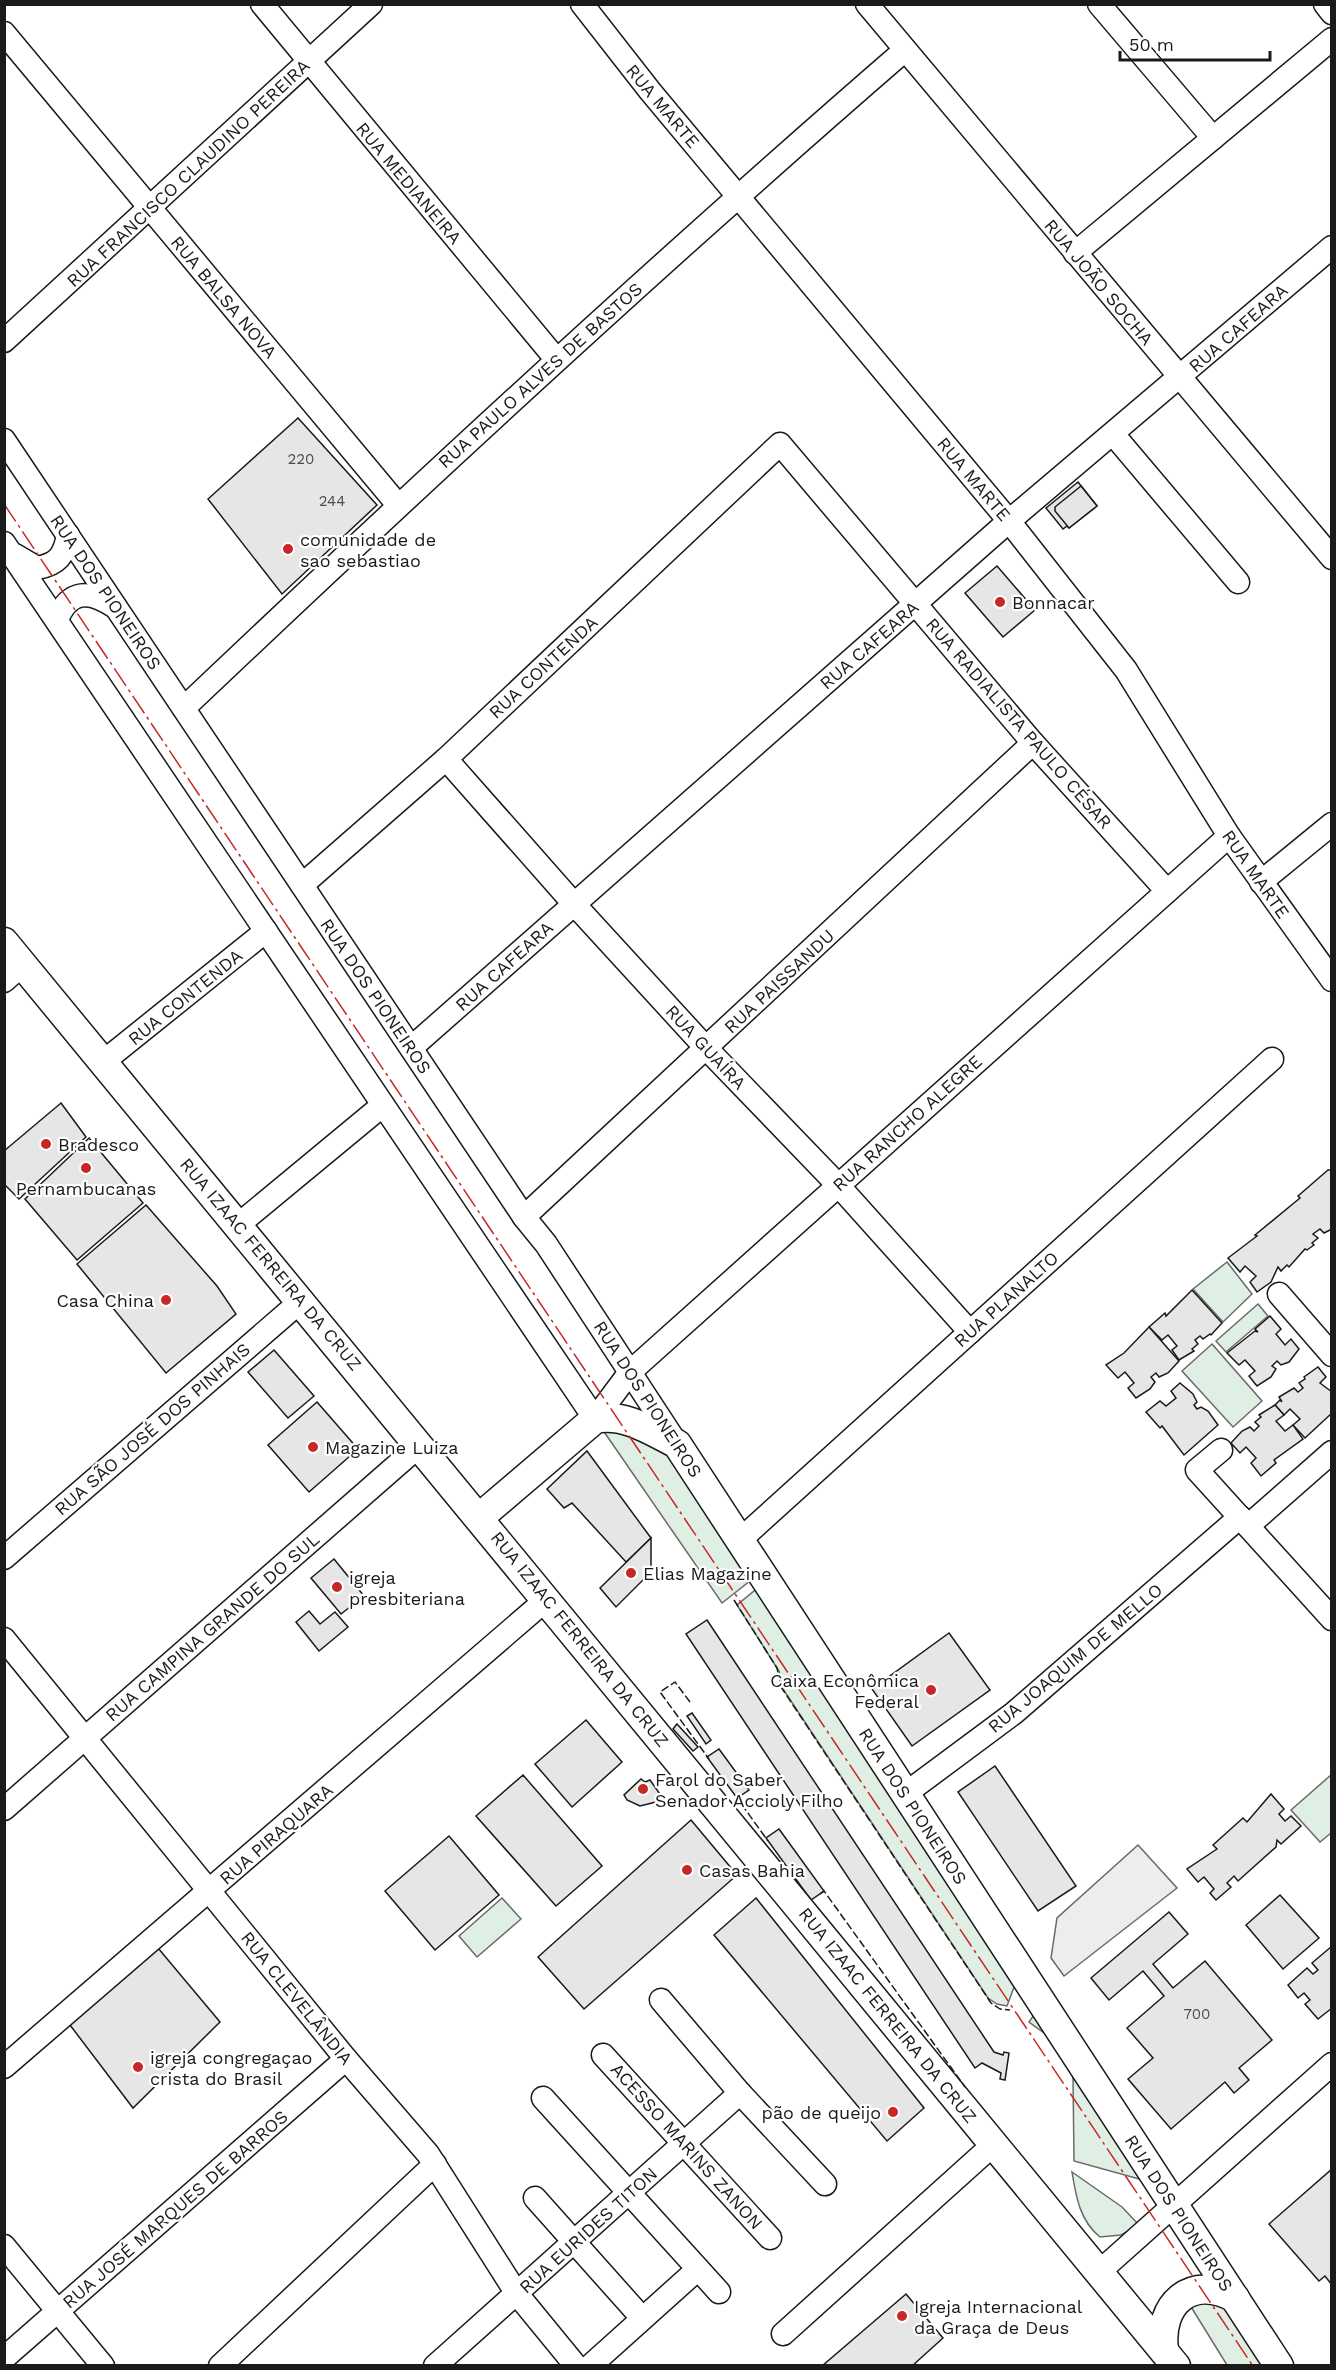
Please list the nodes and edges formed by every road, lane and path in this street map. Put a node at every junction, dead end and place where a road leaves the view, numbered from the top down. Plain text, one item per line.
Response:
1 (262, 4) edge
2 (371, 4) edge
3 (582, 4) edge
4 (867, 4) edge
5 (1099, 4) edge
6 (1325, 4) edge
7 (1332, 13) edge
8 (4, 33) edge
9 (1332, 39) edge
10 (905, 50) junction
11 (309, 63) junction
12 (1213, 138) junction
13 (738, 195) junction
14 (151, 209) junction
15 (1332, 247) edge
16 (1075, 253) junction
17 (4, 341) edge
18 (556, 359) junction
19 (1180, 378) junction
20 (1113, 434) junction
21 (4, 440) edge
22 (780, 444) joint
23 (398, 505) junction
24 (1009, 521) junction
25 (68, 535) junction
26 (7, 547) edge
27 (1332, 558) edge
28 (1238, 582) dead end
29 (916, 604) junction
30 (117, 608) junction
31 (57, 620) junction
32 (184, 708) junction
33 (1033, 743) junction
34 (446, 759) junction
35 (1332, 824) edge
36 (1229, 836) junction
37 (1261, 882) junction
38 (302, 885) junction
39 (1167, 891) junction
40 (574, 904) junction
41 (266, 931) junction
42 (4, 942) edge
43 (14, 973) edge
44 (1332, 981) edge
45 (411, 1048) junction
46 (706, 1048) junction
47 (1272, 1059) dead end
48 (103, 1062) junction
49 (383, 1105) junction
50 (838, 1185) junction
51 (524, 1217) junction
52 (238, 1225) junction
53 (301, 1301) junction
54 (970, 1332) junction
55 (1332, 1335) edge
56 (1332, 1355) edge
57 (630, 1372) junction
58 (594, 1419) junction
59 (677, 1444) junction
60 (420, 1445) junction
61 (1221, 1450) dead end
62 (1332, 1452) edge
63 (480, 1517) junction
64 (1244, 1521) junction
65 (740, 1540) junction
66 (4, 1558) edge
67 (547, 1599) junction
68 (1332, 1619) edge
69 (4, 1639) edge
70 (85, 1738) junction
71 (905, 1794) junction
72 (4, 1809) edge
73 (209, 1891) junction
74 (661, 2000) dead end
75 (603, 2055) dead end
76 (346, 2059) junction
77 (1332, 2064) edge
78 (4, 2067) edge
79 (740, 2093) junction
80 (543, 2098) dead end
81 (684, 2144) junction
82 (994, 2144) junction
83 (435, 2164) junction
84 (825, 2184) dead end
85 (630, 2192) junction
86 (535, 2198) dead end
87 (1173, 2204) junction
88 (770, 2238) dead end
89 (573, 2243) junction
90 (4, 2246) edge
91 (698, 2269) junction
92 (1099, 2272) junction
93 (719, 2292) dead end
94 (517, 2294) junction
95 (1235, 2298) junction
96 (58, 2311) junction
97 (642, 2318) junction
98 (783, 2334) dead end
99 (4, 2358) edge
100 (1170, 2358) edge
101 (103, 2366) edge
102 (220, 2366) edge
103 (435, 2366) edge
104 (576, 2366) edge
105 (590, 2366) edge
106 (1278, 2366) edge

1 - 11 street, RUA MEDIANEIRA
2 - 11 street, RUA FRANCISCO CLAUDINO PEREIRA
3 - 13 street, RUA MARTE
4 - 10 street, RUA JOÃO SOCHA
5 - 12 street
6 - 7 street
8 - 14 street, RUA BALSA NOVA
9 - 12 street
10 - 13 street, RUA PAULO ALVES DE BASTOS
10 - 16 street, RUA JOÃO SOCHA
11 - 14 street, RUA FRANCISCO CLAUDINO PEREIRA
11 - 18 street, RUA MEDIANEIRA
12 - 16 street
13 - 18 street, RUA PAULO ALVES DE BASTOS
13 - 24 street, RUA MARTE
14 - 17 street, RUA FRANCISCO CLAUDINO PEREIRA
14 - 23 street, RUA BALSA NOVA
15 - 19 street, RUA CAFEARA
16 - 19 street, RUA JOÃO SOCHA
18 - 23 street, RUA PAULO ALVES DE BASTOS
19 - 20 street, RUA CAFEARA
19 - 27 street, RUA JOÃO SOCHA
20 - 24 street, RUA CAFEARA
20 - 28 street
21 - 25 street, RUA DOS PIONEIROS
22 - 29 street, RUA RADIALISTA PAULO CÉSAR
22 - 34 street, RUA CONTENDA
23 - 32 street, RUA PAULO ALVES DE BASTOS
24 - 29 street, RUA CAFEARA
24 - 36 street, RUA MARTE
25 - 26 street
25 - 30 street, RUA DOS PIONEIROS
26 - 31 street
29 - 33 street, RUA RADIALISTA PAULO CÉSAR
29 - 40 street, RUA CAFEARA
30 - 31 street
30 - 32 street, RUA DOS PIONEIROS
31 - 41 street
32 - 38 street, RUA DOS PIONEIROS
33 - 39 street, RUA RADIALISTA PAULO CÉSAR
33 - 46 street, RUA PAISSANDU
34 - 38 street, RUA CONTENDA
34 - 40 street, RUA GUAÍRA
35 - 37 street
36 - 37 street, RUA MARTE
36 - 39 street, RUA RANCHO ALEGRE
37 - 44 street, RUA MARTE
38 - 45 street, RUA DOS PIONEIROS
39 - 50 street, RUA RANCHO ALEGRE
40 - 45 street, RUA CAFEARA
40 - 46 street, RUA GUAÍRA
41 - 48 street, RUA CONTENDA
41 - 49 street
42 - 43 main road, RUA IZAAC FERREIRA DA CRUZ
43 - 48 main road, RUA IZAAC FERREIRA DA CRUZ
45 - 51 street, RUA DOS PIONEIROS
46 - 50 street, RUA GUAÍRA
46 - 51 street, RUA PAISSANDU
47 - 54 street, RUA PLANALTO
48 - 52 main road, RUA IZAAC FERREIRA DA CRUZ
49 - 52 street
49 - 58 street
50 - 54 street, RUA GUAÍRA
50 - 57 street, RUA RANCHO ALEGRE
51 - 57 street, RUA DOS PIONEIROS
52 - 53 main road, RUA IZAAC FERREIRA DA CRUZ
53 - 60 main road, RUA IZAAC FERREIRA DA CRUZ
53 - 66 street, RUA SÃO JOSÉ DOS PINHAIS
54 - 65 street, RUA PLANALTO
55 - 56 street
57 - 58 street, RUA RANCHO ALEGRE
57 - 59 street, RUA DOS PIONEIROS
58 - 59 main road
58 - 63 main road, RUA RANCHO ALEGRE
59 - 65 main road, RUA DOS PIONEIROS
60 - 63 main road, RUA IZAAC FERREIRA DA CRUZ
60 - 70 street, RUA CAMPINA GRANDE DO SUL
61 - 64 street
62 - 64 street, RUA JOAQUIM DE MELLO
63 - 67 main road, RUA IZAAC FERREIRA DA CRUZ
64 - 68 street
64 - 71 street, RUA JOAQUIM DE MELLO
65 - 71 main road, RUA DOS PIONEIROS
67 - 73 street, RUA PIRAQUARA
67 - 82 main road, RUA IZAAC FERREIRA DA CRUZ
69 - 70 street, RUA CLEVELÂNDIA
70 - 72 street, RUA CAMPINA GRANDE DO SUL
70 - 73 street, RUA CLEVELÂNDIA
71 - 87 main road, RUA DOS PIONEIROS
73 - 76 street, RUA CLEVELÂNDIA
73 - 78 street, RUA PIRAQUARA
74 - 79 street
75 - 81 street, ACESSO MARINS ZANON
76 - 83 street, RUA CLEVELÂNDIA
76 - 96 street, RUA JOSÉ MARQUES DE BARROS
77 - 87 street
79 - 81 street, RUA EURIDES TITON
79 - 84 street
80 - 85 street
81 - 85 street, RUA EURIDES TITON
81 - 88 street, ACESSO MARINS ZANON
82 - 92 main road, RUA IZAAC FERREIRA DA CRUZ
82 - 98 street
83 - 94 street, RUA CLEVELÂNDIA
83 - 102 street
85 - 89 street, RUA EURIDES TITON
85 - 91 street
86 - 89 street
87 - 92 street
87 - 95 main road, RUA DOS PIONEIROS
89 - 94 street, RUA EURIDES TITON
89 - 97 street
90 - 96 street
91 - 93 street
91 - 97 street
92 - 100 main road, RUA IZAAC FERREIRA DA CRUZ
94 - 103 street, RUA EURIDES TITON
94 - 104 street, RUA CLEVELÂNDIA
95 - 100 main road
95 - 106 main road, RUA DOS PIONEIROS
96 - 99 street, RUA JOSÉ MARQUES DE BARROS
96 - 101 street
97 - 105 street

